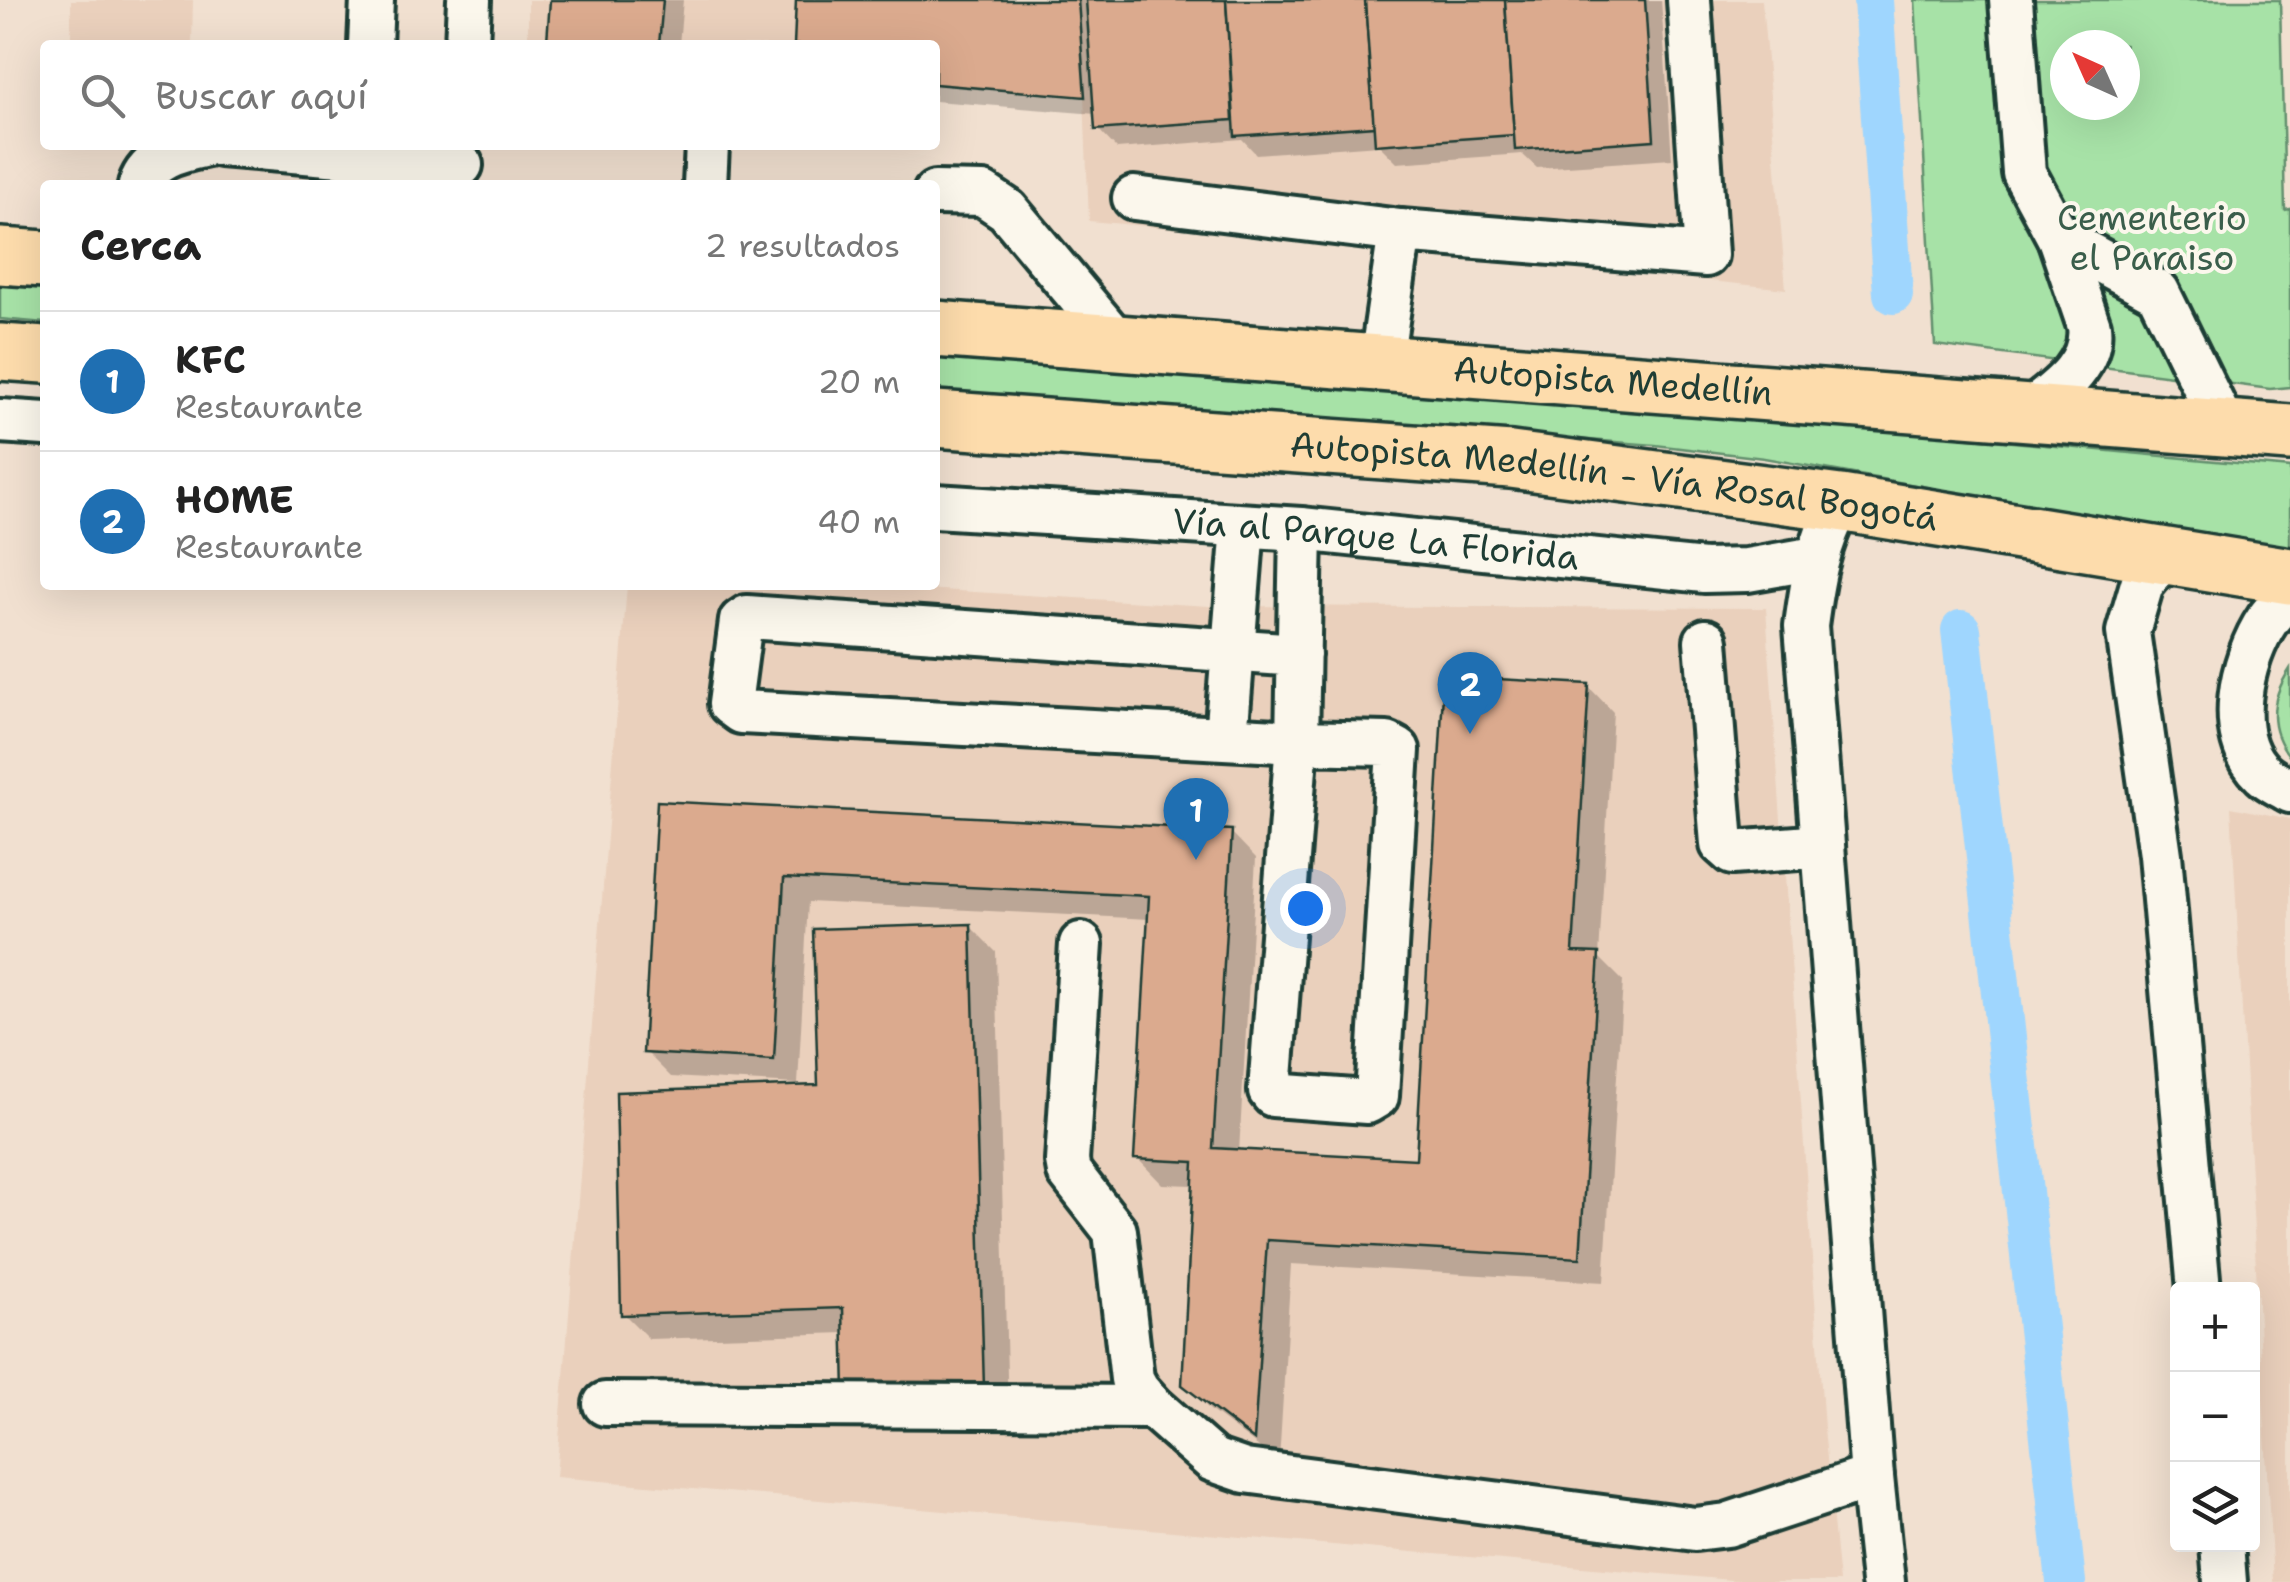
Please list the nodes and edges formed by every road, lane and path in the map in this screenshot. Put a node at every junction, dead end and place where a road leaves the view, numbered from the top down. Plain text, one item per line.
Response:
1 (372, 0) edge
2 (469, 0) edge
3 (1689, 0) edge
4 (2011, 0) edge
5 (370, 40) edge
6 (467, 40) edge
7 (185, 150) edge
8 (263, 150) edge
9 (706, 150) edge
10 (363, 162) edge
11 (461, 165) edge
12 (142, 180) edge
13 (705, 180) edge
14 (940, 192) edge
15 (1134, 198) dead end
16 (1400, 231) junction
17 (2059, 238) junction
18 (0, 256) edge
19 (40, 259) edge
20 (940, 329) edge
21 (1117, 342) junction
22 (0, 352) edge
23 (40, 355) edge
24 (1381, 362) junction
25 (2030, 412) junction
26 (940, 420) edge
27 (0, 421) edge
28 (40, 424) edge
29 (2224, 428) junction
30 (2290, 433) edge
31 (1840, 503) junction
32 (940, 506) edge
33 (1243, 526) junction
34 (1301, 529) junction
35 (2165, 556) junction
36 (1816, 558) junction
37 (2290, 576) edge
38 (2290, 596) edge
39 (1706, 640) dead end
40 (1233, 651) junction
41 (1299, 655) junction
42 (1226, 737) junction
43 (1298, 742) junction
44 (2290, 791) edge
45 (1823, 846) junction
46 (1081, 944) dead end
47 (2198, 1282) edge
48 (605, 1404) dead end
49 (1152, 1408) junction
50 (1872, 1477) junction
51 (2223, 1552) edge
52 (1883, 1582) edge
53 (2226, 1582) edge

1 - 5 street
2 - 6 street
3 - 16 street
4 - 17 street
7 - 12 street
8 - 10 street
9 - 13 street
10 - 11 street
14 - 21 street
15 - 16 street
16 - 24 street
17 - 25 street
17 - 29 street
18 - 19 highway
20 - 21 highway, Autopista Medellín
21 - 24 highway, Autopista Medellín
22 - 23 highway
24 - 25 highway, Autopista Medellín
25 - 29 highway, Autopista Medellín
26 - 31 highway, Autopista Medellín - Vía Rosal Bogotá
27 - 28 street
29 - 30 highway, Autopista Medellín
31 - 35 highway, Autopista Medellín - Vía Rosal Bogotá
31 - 36 street
32 - 33 street, Vía al Parque La Florida
33 - 34 street, Vía al Parque La Florida
33 - 40 street
34 - 36 street, Vía al Parque La Florida
34 - 41 street
35 - 37 highway, Autopista Medellín - Vía Rosal Bogotá
35 - 47 street
36 - 45 street
38 - 44 street
39 - 45 street
40 - 41 street
40 - 42 street
40 - 42 street
41 - 43 street
42 - 43 street
43 - 43 street
45 - 50 street
46 - 49 street
48 - 49 street
49 - 50 street
50 - 52 street
51 - 53 street

